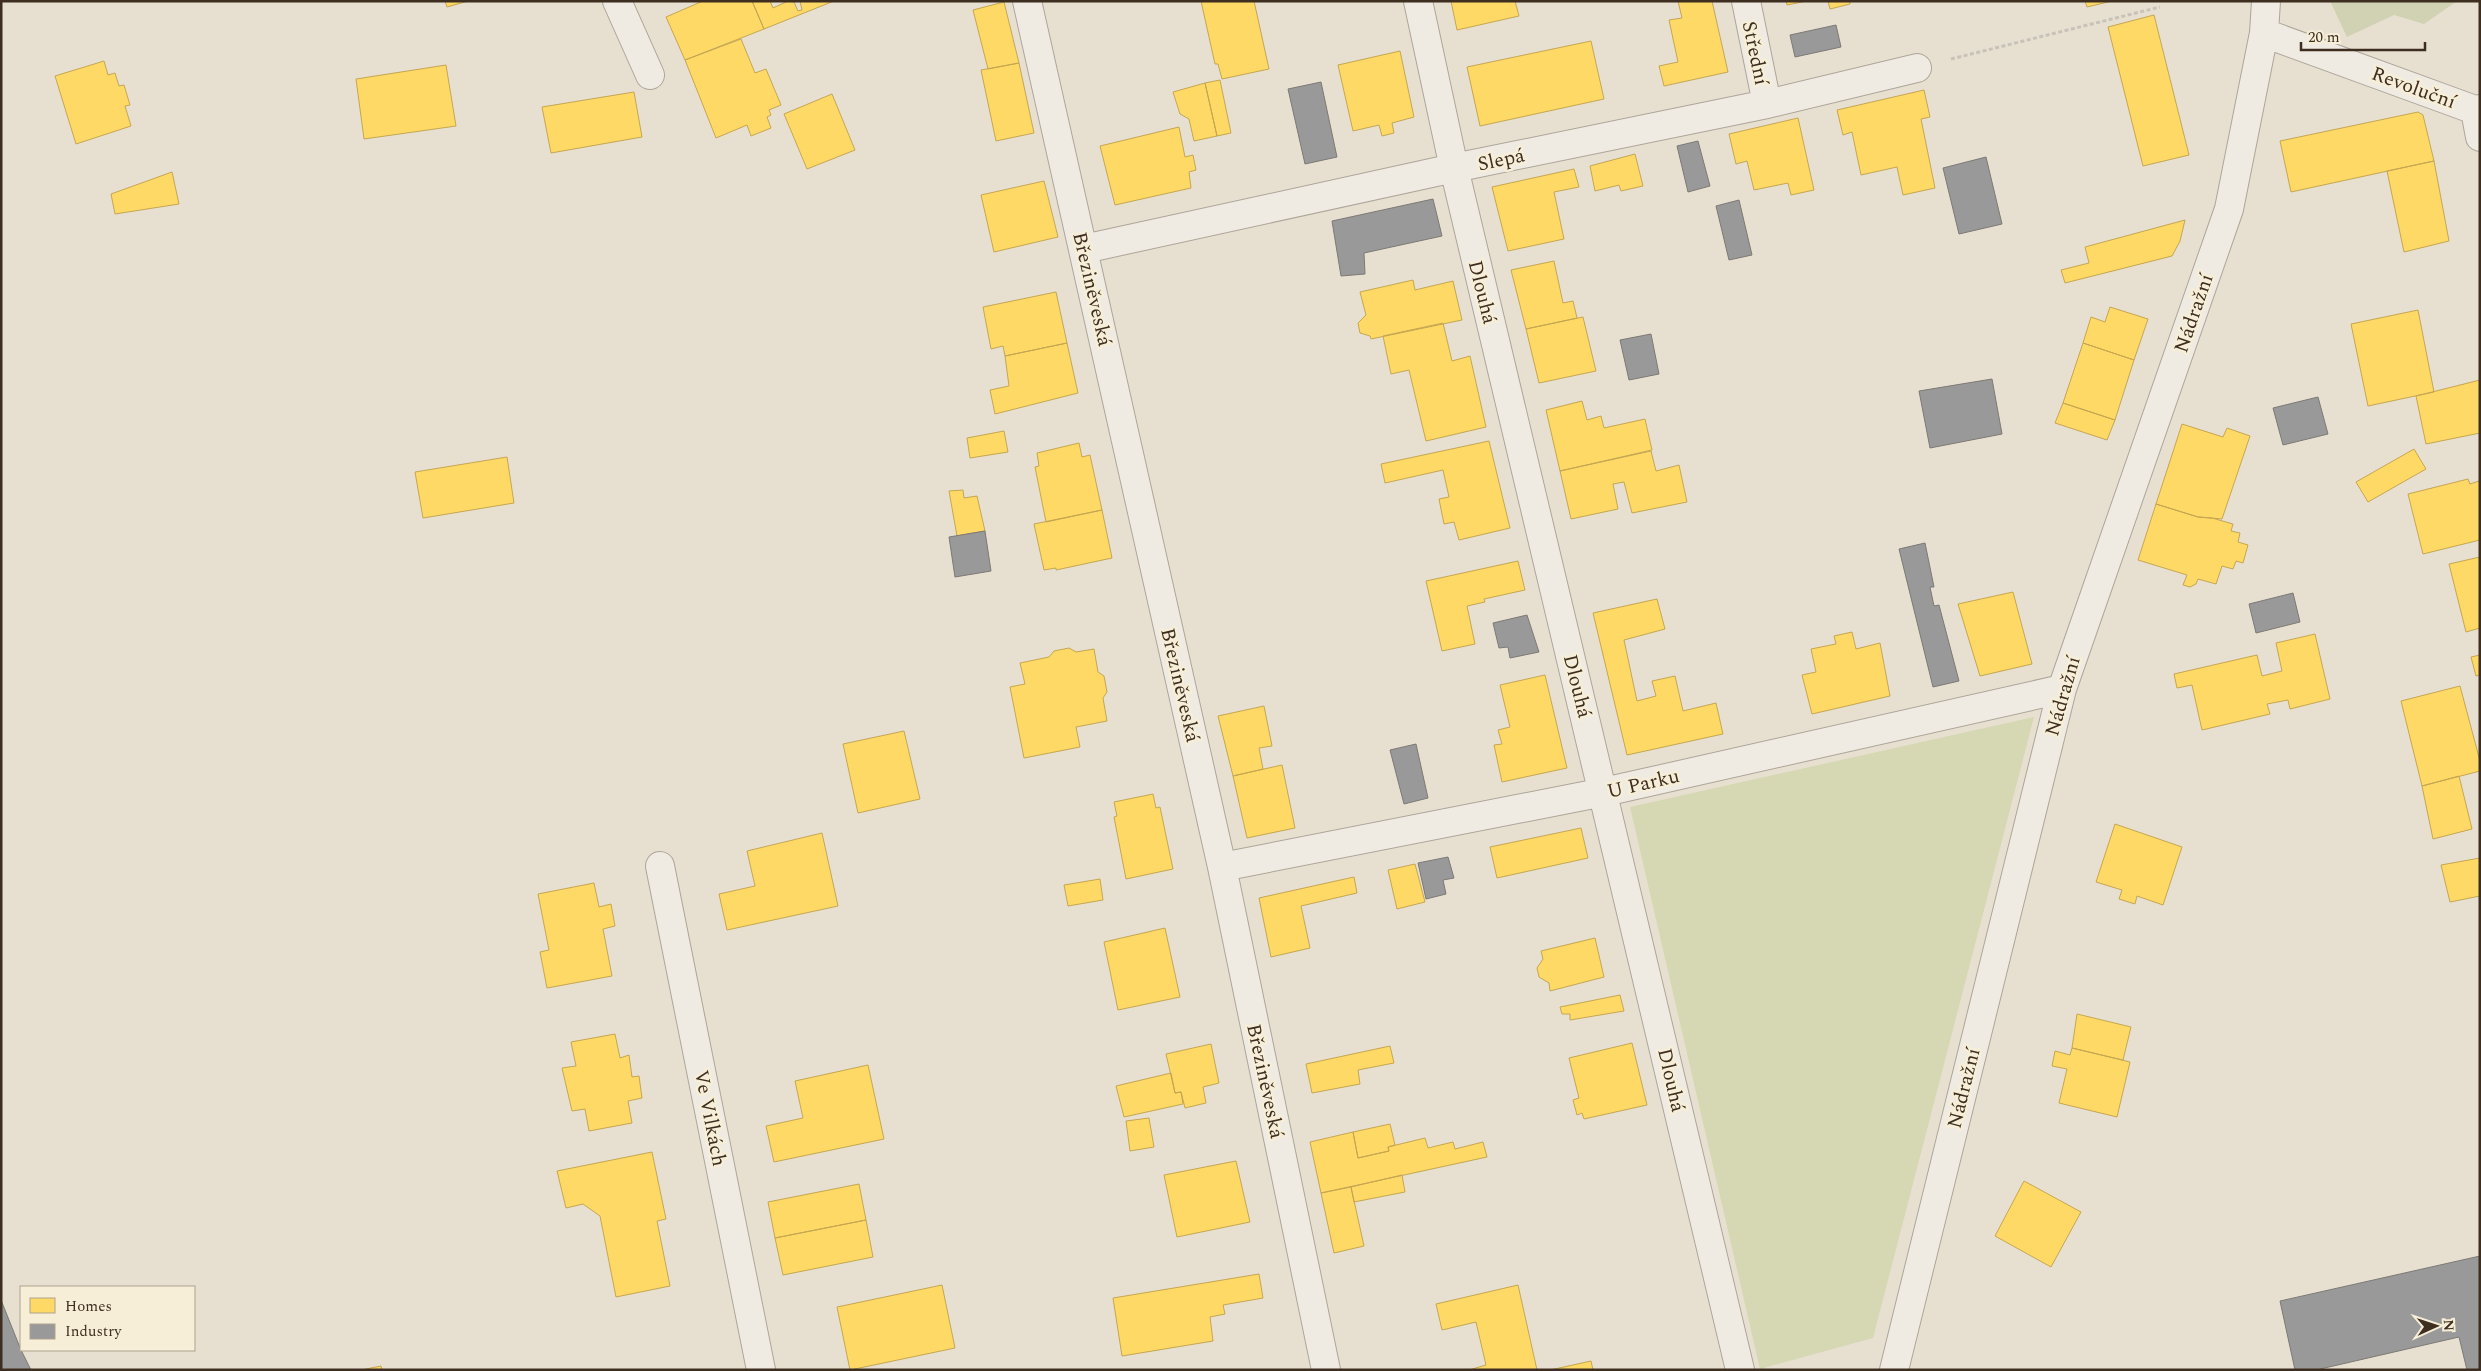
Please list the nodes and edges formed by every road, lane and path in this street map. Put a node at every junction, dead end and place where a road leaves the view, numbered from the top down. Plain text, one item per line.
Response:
1 (617, 1) edge
2 (1027, 1) edge
3 (1418, 1) edge
4 (1746, 1) edge
5 (2266, 1) edge
6 (2160, 7) dead end
7 (2264, 32) junction
8 (1917, 68) joint
9 (650, 75) dead end
10 (1767, 104) junction
11 (2477, 110) edge
12 (2480, 137) edge
13 (1454, 168) junction
14 (1084, 249) junction
15 (2062, 689) junction
16 (1604, 792) junction
17 (660, 866) dead end
18 (1222, 867) junction
19 (761, 1370) edge
20 (1326, 1370) edge
21 (1740, 1370) edge
22 (1894, 1370) edge

1 - 9 street
2 - 14 street, Březiněveská
3 - 13 street, Dlouhá
4 - 10 street, Střední
5 - 7 street
6 - 8 path
7 - 11 street, Revoluční
7 - 15 street, Nádražní
8 - 10 street, Slepá
10 - 13 street, Slepá
11 - 12 street
13 - 14 street, Slepá
13 - 16 street, Dlouhá
14 - 18 street, Březiněveská
15 - 16 street, U Parku
15 - 22 street, Nádražní
16 - 18 street, U Parku
16 - 21 street, Dlouhá
17 - 19 street, Ve Vilkách
18 - 20 street, Březiněveská

